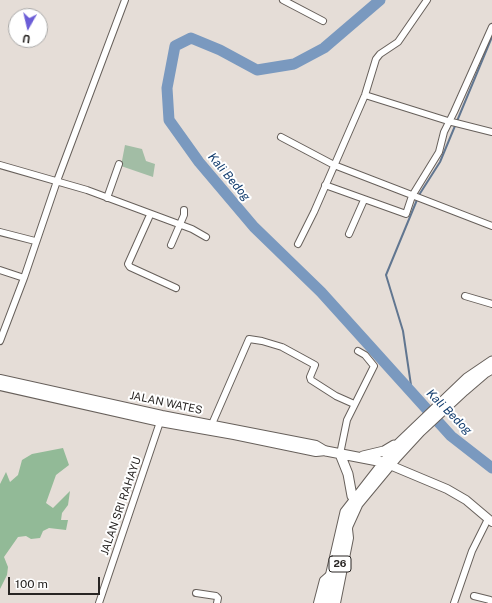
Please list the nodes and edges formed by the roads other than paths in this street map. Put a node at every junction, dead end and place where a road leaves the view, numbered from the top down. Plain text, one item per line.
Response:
1 (125, 0) edge
2 (283, 0) edge
3 (427, 0) edge
4 (323, 21) dead end
5 (492, 27) edge
6 (365, 95) junction
7 (452, 122) junction
8 (492, 132) edge
9 (281, 137) dead end
10 (119, 164) dead end
11 (0, 165) edge
12 (334, 165) junction
13 (57, 181) junction
14 (325, 186) junction
15 (414, 197) junction
16 (107, 198) junction
17 (364, 200) junction
18 (184, 210) dead end
19 (150, 215) junction
20 (180, 226) junction
21 (492, 226) edge
22 (0, 232) edge
23 (349, 234) dead end
24 (206, 237) dead end
25 (35, 240) junction
26 (298, 244) dead end
27 (171, 245) dead end
28 (0, 270) edge
29 (24, 278) junction
30 (176, 288) dead end
31 (465, 296) dead end
32 (492, 304) edge
33 (0, 341) edge
34 (358, 351) dead end
35 (492, 361) edge
36 (492, 369) edge
37 (0, 379) edge
38 (0, 386) edge
39 (456, 393) junction
40 (354, 404) junction
41 (161, 418) junction
42 (212, 424) junction
43 (416, 431) junction
44 (405, 438) junction
45 (326, 452) junction
46 (340, 454) junction
47 (358, 457) junction
48 (386, 464) junction
49 (356, 502) junction
50 (490, 521) edge
51 (348, 526) junction
52 (331, 573) junction
53 (196, 592) dead end
54 (474, 596) dead end
55 (99, 603) edge
56 (217, 603) edge
57 (317, 603) edge
58 (324, 603) edge
59 (331, 603) edge
60 (337, 603) edge
61 (454, 603) edge
62 (491, 603) edge

1 - 13 street
2 - 4 street
3 - 6 street
5 - 7 street
6 - 7 street
6 - 12 street
7 - 8 street
7 - 15 street
9 - 12 street
10 - 16 street
11 - 13 street
12 - 14 street
12 - 15 street
13 - 16 street
13 - 25 street
14 - 17 street
14 - 26 street
15 - 17 street
15 - 21 street
16 - 19 street
17 - 23 street
18 - 20 street
19 - 20 street
19 - 30 street
20 - 24 street
20 - 27 street
22 - 25 street
25 - 29 street
28 - 29 street
29 - 33 street
31 - 32 street
34 - 40 street
35 - 39 highway, 26
36 - 39 highway, 26
37 - 41 main road, JALAN WATES
38 - 41 main road, JALAN WATES
39 - 43 highway, 26
40 - 42 street
40 - 46 street
41 - 42 main road, JALAN WATES
41 - 45 main road, JALAN WATES
41 - 55 street, JALAN SRI RAHAYU
42 - 45 main road, JALAN WATES
43 - 44 highway, 26
43 - 48 highway, 26
44 - 47 highway
44 - 48 highway, 26
45 - 46 highway, JALAN WATES
46 - 47 highway, JALAN WATES
46 - 49 highway
47 - 48 highway, JALAN WATES
48 - 49 highway, 26
48 - 50 main road
49 - 51 highway, 26
49 - 52 highway, 26
50 - 61 street
51 - 59 highway, 26
51 - 60 street
52 - 57 street
52 - 58 highway, 26
53 - 56 street
54 - 62 street

